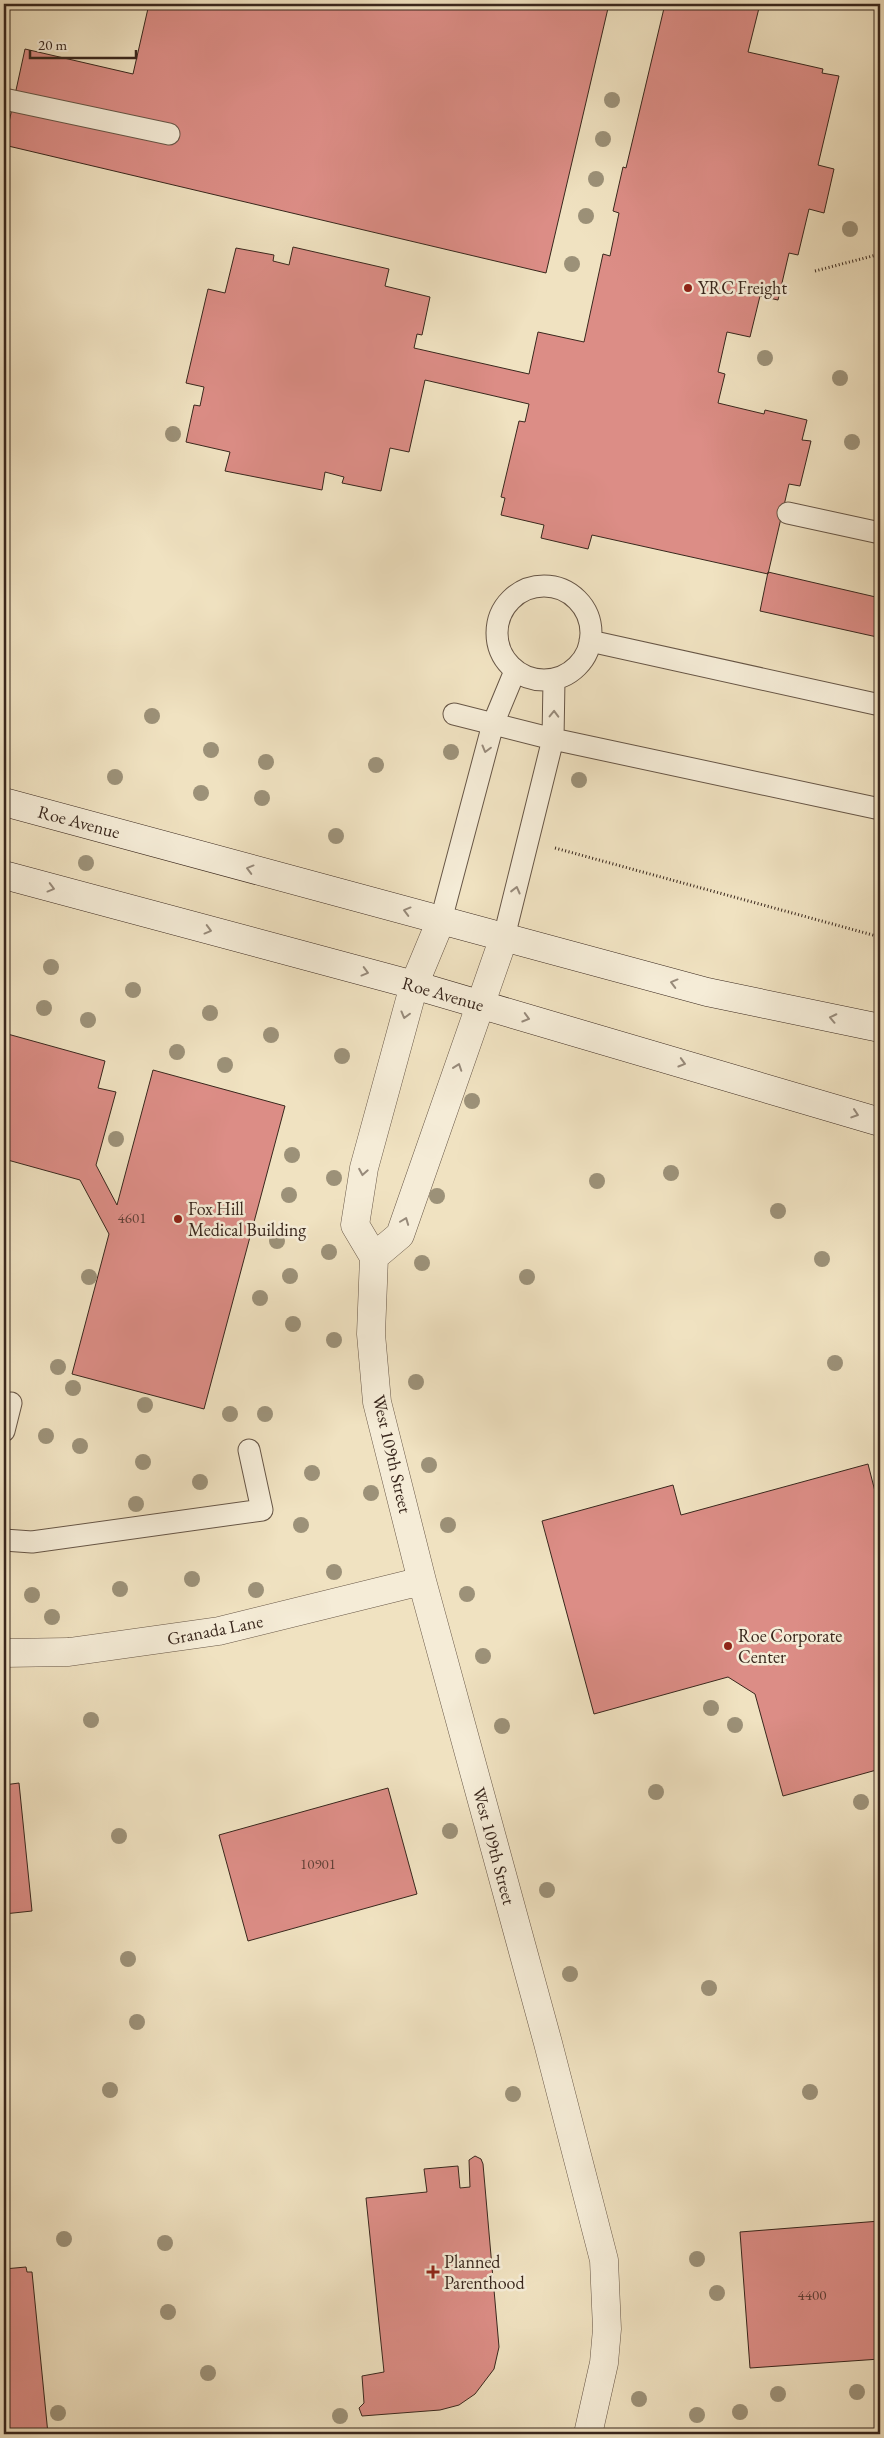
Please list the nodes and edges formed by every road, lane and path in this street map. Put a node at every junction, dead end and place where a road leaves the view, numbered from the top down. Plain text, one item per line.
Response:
1 (4, 99) edge
2 (168, 134) dead end
3 (880, 254) edge
4 (816, 271) dead end
5 (788, 513) dead end
6 (880, 533) edge
7 (590, 641) junction
8 (516, 671) junction
9 (554, 680) junction
10 (880, 705) edge
11 (454, 714) dead end
12 (493, 724) junction
13 (553, 739) junction
14 (4, 802) edge
15 (880, 809) edge
16 (547, 846) dead end
17 (4, 875) edge
18 (441, 920) junction
19 (504, 937) junction
20 (880, 937) edge
21 (414, 985) junction
22 (479, 1004) junction
23 (880, 1028) edge
24 (880, 1122) edge
25 (374, 1257) junction
26 (11, 1402) dead end
27 (4, 1432) edge
28 (248, 1450) dead end
29 (4, 1540) edge
30 (422, 1581) junction
31 (4, 1653) edge
32 (588, 2434) edge

1 - 2 lane
3 - 4 path
5 - 6 lane
7 - 8 lane
7 - 9 lane
7 - 10 lane
8 - 9 lane
8 - 12 lane
13 -> 9 lane
11 - 12 lane
12 - 13 lane
12 -> 18 lane
13 - 15 lane
19 -> 13 lane
18 -> 14 street, Roe Avenue
16 - 20 path
17 -> 21 street, Roe Avenue
18 - 19 street, Roe Avenue
18 - 21 street
19 - 22 street
23 -> 19 street, Roe Avenue
21 - 22 street, Roe Avenue
21 -> 25 street
22 -> 24 street, Roe Avenue
25 -> 22 street
25 - 30 street, West 109th Street
26 - 27 lane
28 - 29 lane
30 - 31 street, Granada Lane
30 - 32 street, West 109th Street

